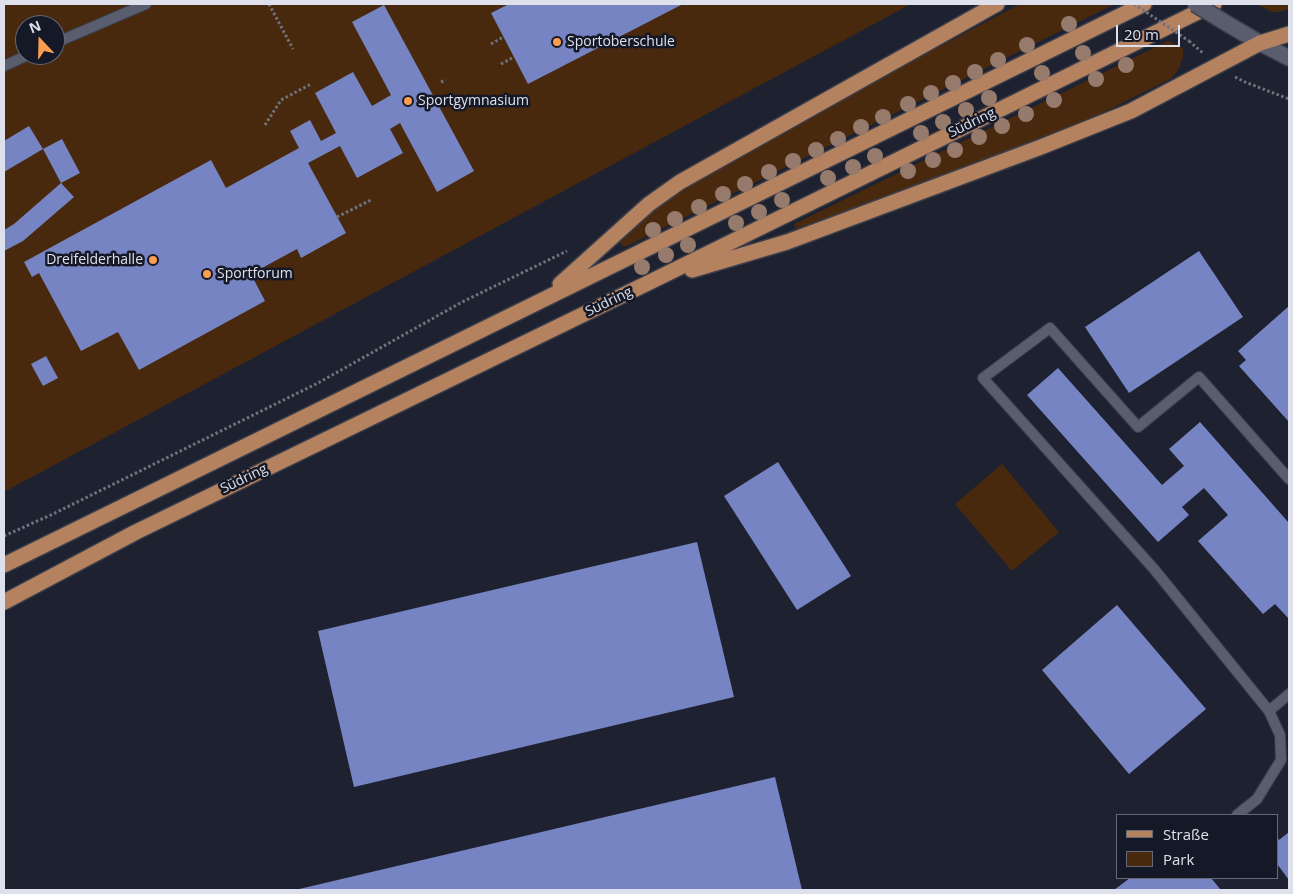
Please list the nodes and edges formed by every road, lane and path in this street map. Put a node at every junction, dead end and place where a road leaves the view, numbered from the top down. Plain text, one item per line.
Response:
1 (146, 4) edge
2 (269, 4) edge
3 (997, 4) edge
4 (1134, 4) edge
5 (1144, 4) edge
6 (1196, 4) edge
7 (1214, 4) edge
8 (1289, 34) edge
9 (503, 37) dead end
10 (65, 39) edge
11 (1189, 41) dead end
12 (1260, 43) junction
13 (491, 44) dead end
14 (292, 50) dead end
15 (514, 57) dead end
16 (1289, 58) edge
17 (501, 64) dead end
18 (446, 80) dead end
19 (441, 82) dead end
20 (311, 84) dead end
21 (264, 125) dead end
22 (371, 200) dead end
23 (337, 217) dead end
24 (576, 247) dead end
25 (652, 281) junction
26 (543, 299) junction
27 (1289, 479) edge
28 (4, 536) edge
29 (4, 565) edge
30 (4, 602) edge
31 (1289, 694) edge
32 (1269, 711) junction
33 (1238, 814) edge

1 - 10 lane
2 - 14 path
3 - 26 main road
4 - 11 path, bridge
5 - 26 main road
6 - 12 main road, bridge
7 - 25 main road, Südring
8 - 12 main road
9 - 13 path
12 - 16 main road
12 - 25 main road
15 - 17 path
18 - 19 path
20 - 21 path
22 - 23 path
24 - 28 path
25 - 30 main road, Südring
26 - 29 main road
27 - 32 lane
31 - 32 lane
32 - 33 lane

